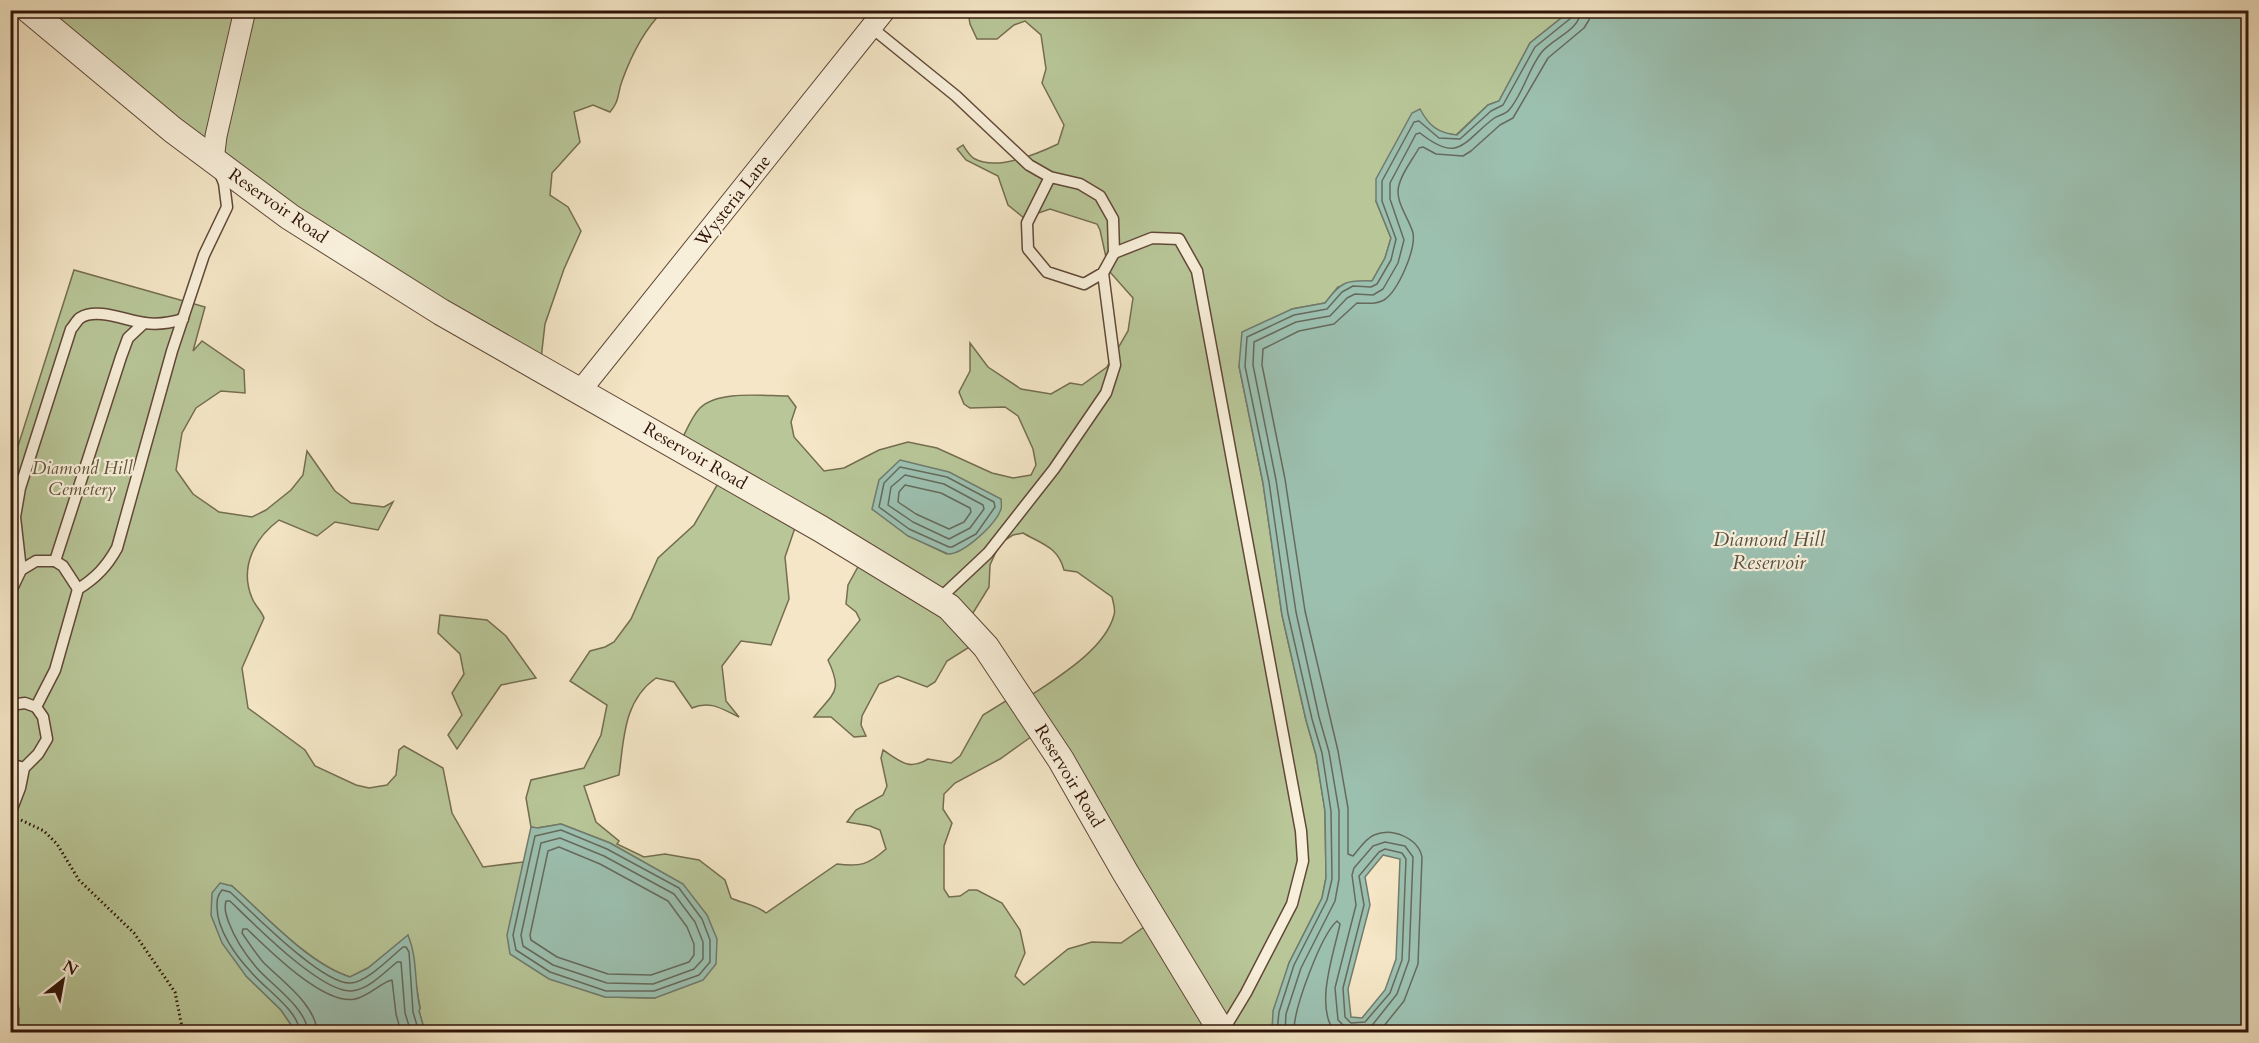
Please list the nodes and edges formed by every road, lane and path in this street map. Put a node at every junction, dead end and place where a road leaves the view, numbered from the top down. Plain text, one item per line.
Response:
1 (29, 10) edge
2 (245, 10) edge
3 (885, 10) edge
4 (872, 28) junction
5 (213, 160) junction
6 (1050, 177) junction
7 (1114, 253) junction
8 (1103, 273) junction
9 (183, 319) junction
10 (144, 323) junction
11 (580, 391) junction
12 (55, 561) junction
13 (21, 570) junction
14 (78, 589) junction
15 (10, 593) edge
16 (938, 600) junction
17 (10, 705) edge
18 (36, 707) junction
19 (10, 764) edge
20 (24, 768) junction
21 (14, 816) edge
22 (183, 1032) edge
23 (1222, 1032) edge

1 - 5 street, Reservoir Road
2 - 5 street
3 - 4 street, Wysteria Lane
4 - 6 lane
4 - 11 street, Wysteria Lane
5 - 9 lane
5 - 11 street, Reservoir Road
6 - 7 lane
6 - 8 lane
7 - 8 lane
7 - 23 lane
8 - 16 lane
9 - 10 lane
9 - 14 lane
10 - 12 lane
10 - 13 lane
11 - 16 street, Reservoir Road
12 - 13 lane
12 - 14 lane
13 - 15 lane
14 - 18 lane
16 - 23 street, Reservoir Road
17 - 18 lane
18 - 20 lane
19 - 20 lane
20 - 21 lane
21 - 22 path

